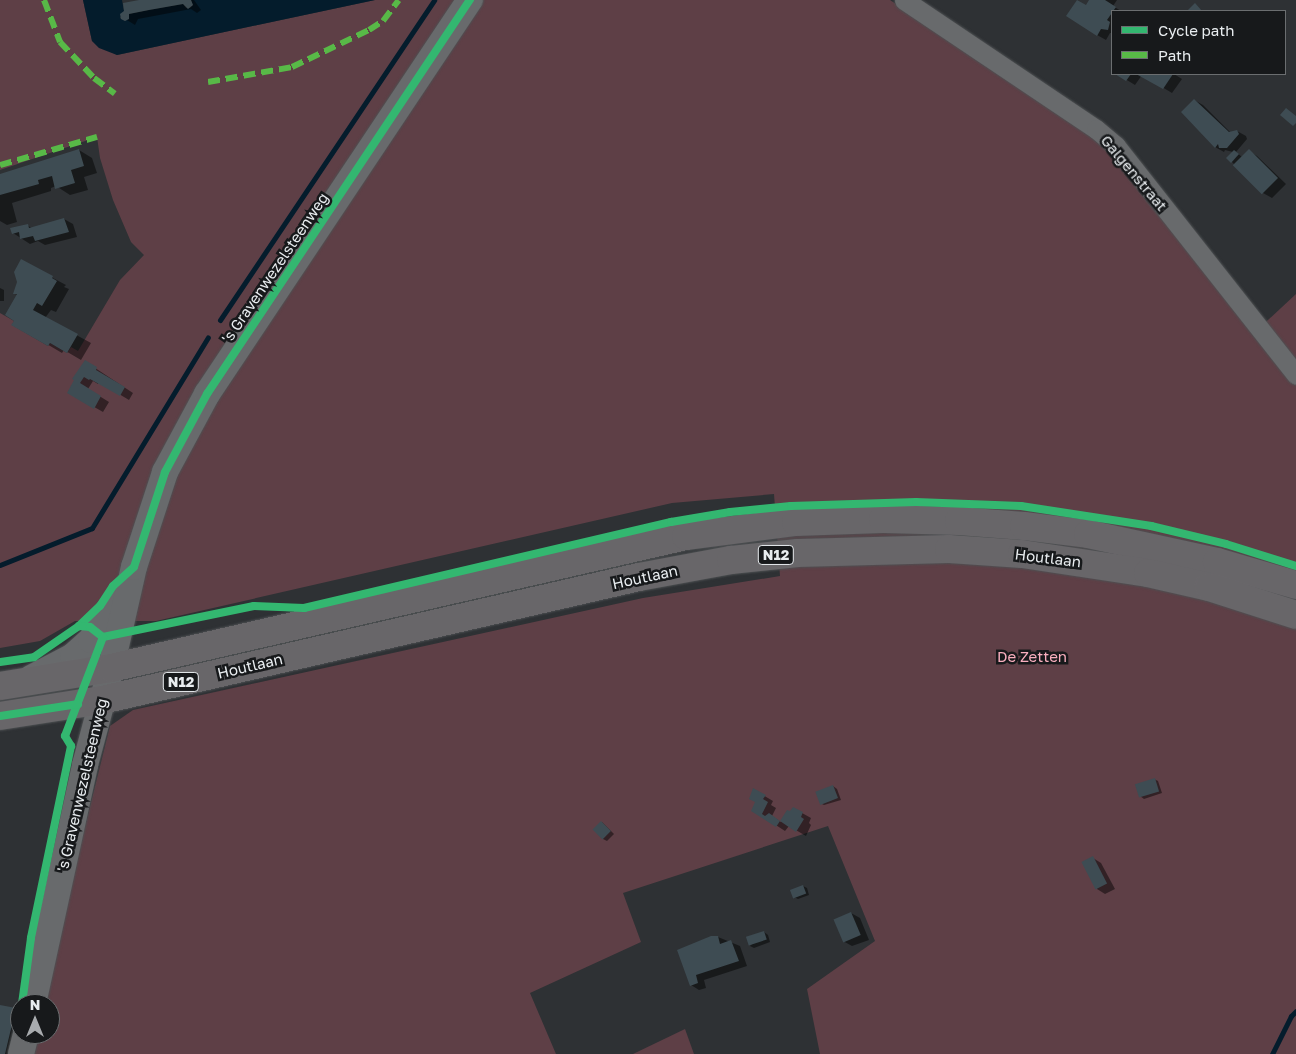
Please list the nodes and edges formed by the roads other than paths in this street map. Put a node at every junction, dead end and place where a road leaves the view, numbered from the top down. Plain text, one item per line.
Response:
1 (470, 0) edge
2 (904, 0) edge
3 (1296, 375) edge
4 (134, 567) junction
5 (1296, 585) edge
6 (1296, 615) edge
7 (111, 668) junction
8 (9, 685) edge
9 (102, 700) junction
10 (0, 716) edge
11 (35, 994) edge

1 - 4 street, 's Gravenwezelsteenweg
2 - 3 street, Galgenstraat
4 - 7 street, 's Gravenwezelsteenweg
4 - 8 street, 's Gravenwezelsteenweg
5 - 7 main road, Houtlaan / N12
6 - 9 main road, Houtlaan / N12
7 - 8 main road, Houtlaan / N12
7 - 9 street, 's Gravenwezelsteenweg
9 - 10 main road, Houtlaan / N12
9 - 11 street, 's Gravenwezelsteenweg

